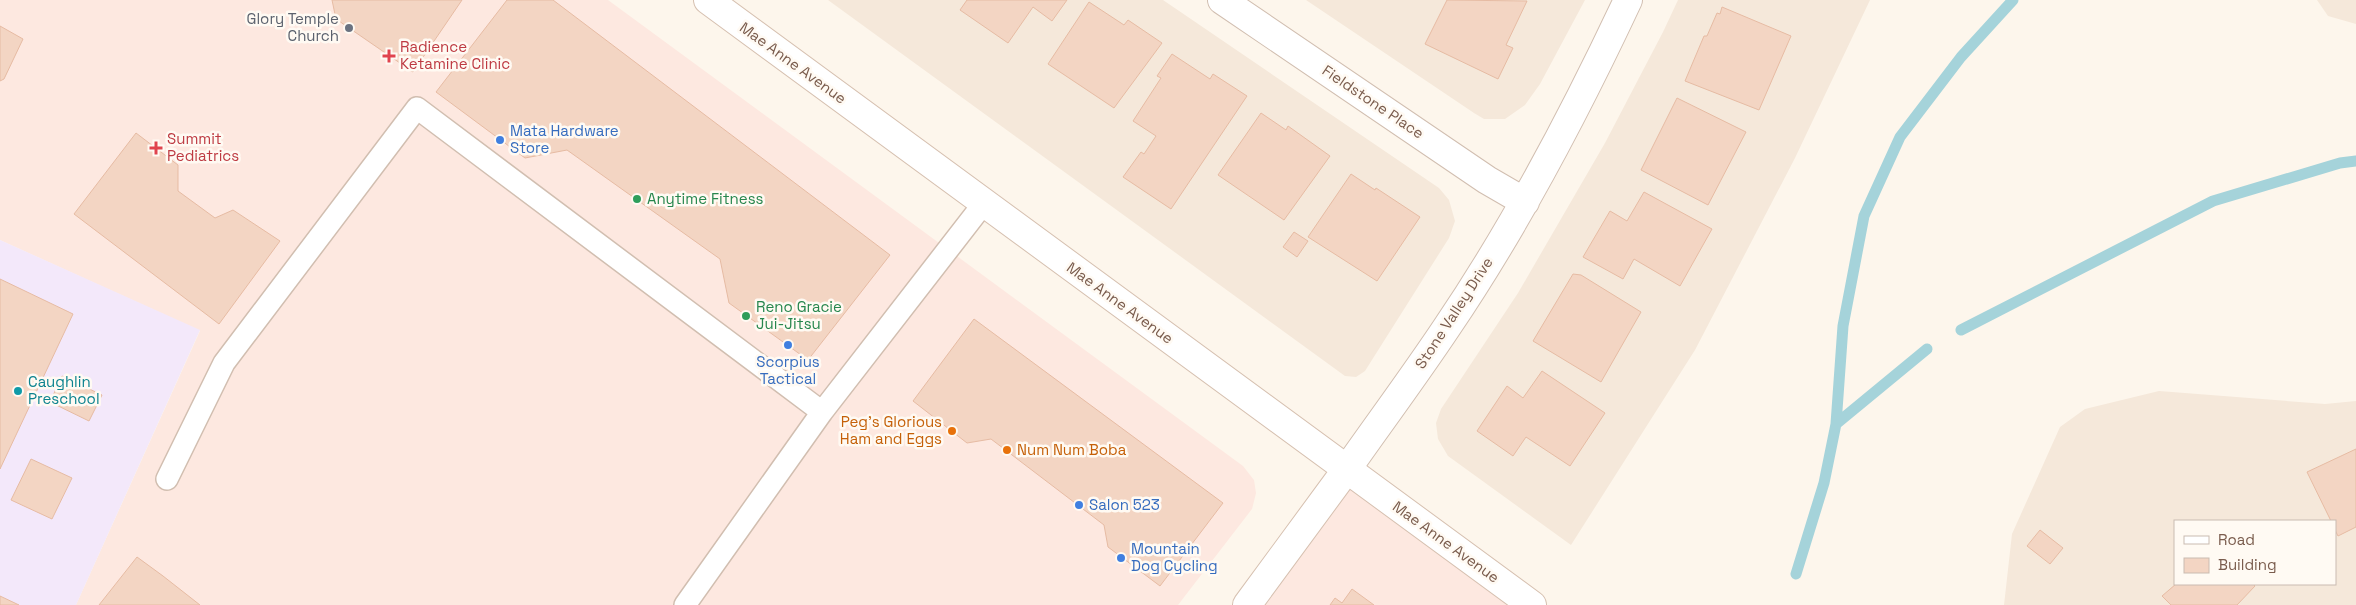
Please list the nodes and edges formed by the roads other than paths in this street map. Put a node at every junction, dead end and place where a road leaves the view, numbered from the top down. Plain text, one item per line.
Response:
1 (708, 0) edge
2 (1222, 0) edge
3 (1628, 0) edge
4 (1525, 202) junction
5 (984, 203) junction
6 (822, 412) junction
7 (1347, 469) junction
8 (167, 479) dead end
9 (686, 605) edge
10 (1247, 605) edge
11 (1532, 605) edge

1 - 5 street, Mae Anne Avenue
2 - 4 street, Fieldstone Place
3 - 4 street, Stone Valley Drive
4 - 7 street, Stone Valley Drive
5 - 6 lane
5 - 7 street, Mae Anne Avenue
6 - 8 lane
6 - 9 lane
7 - 10 street, Stone Valley Drive
7 - 11 street, Mae Anne Avenue

